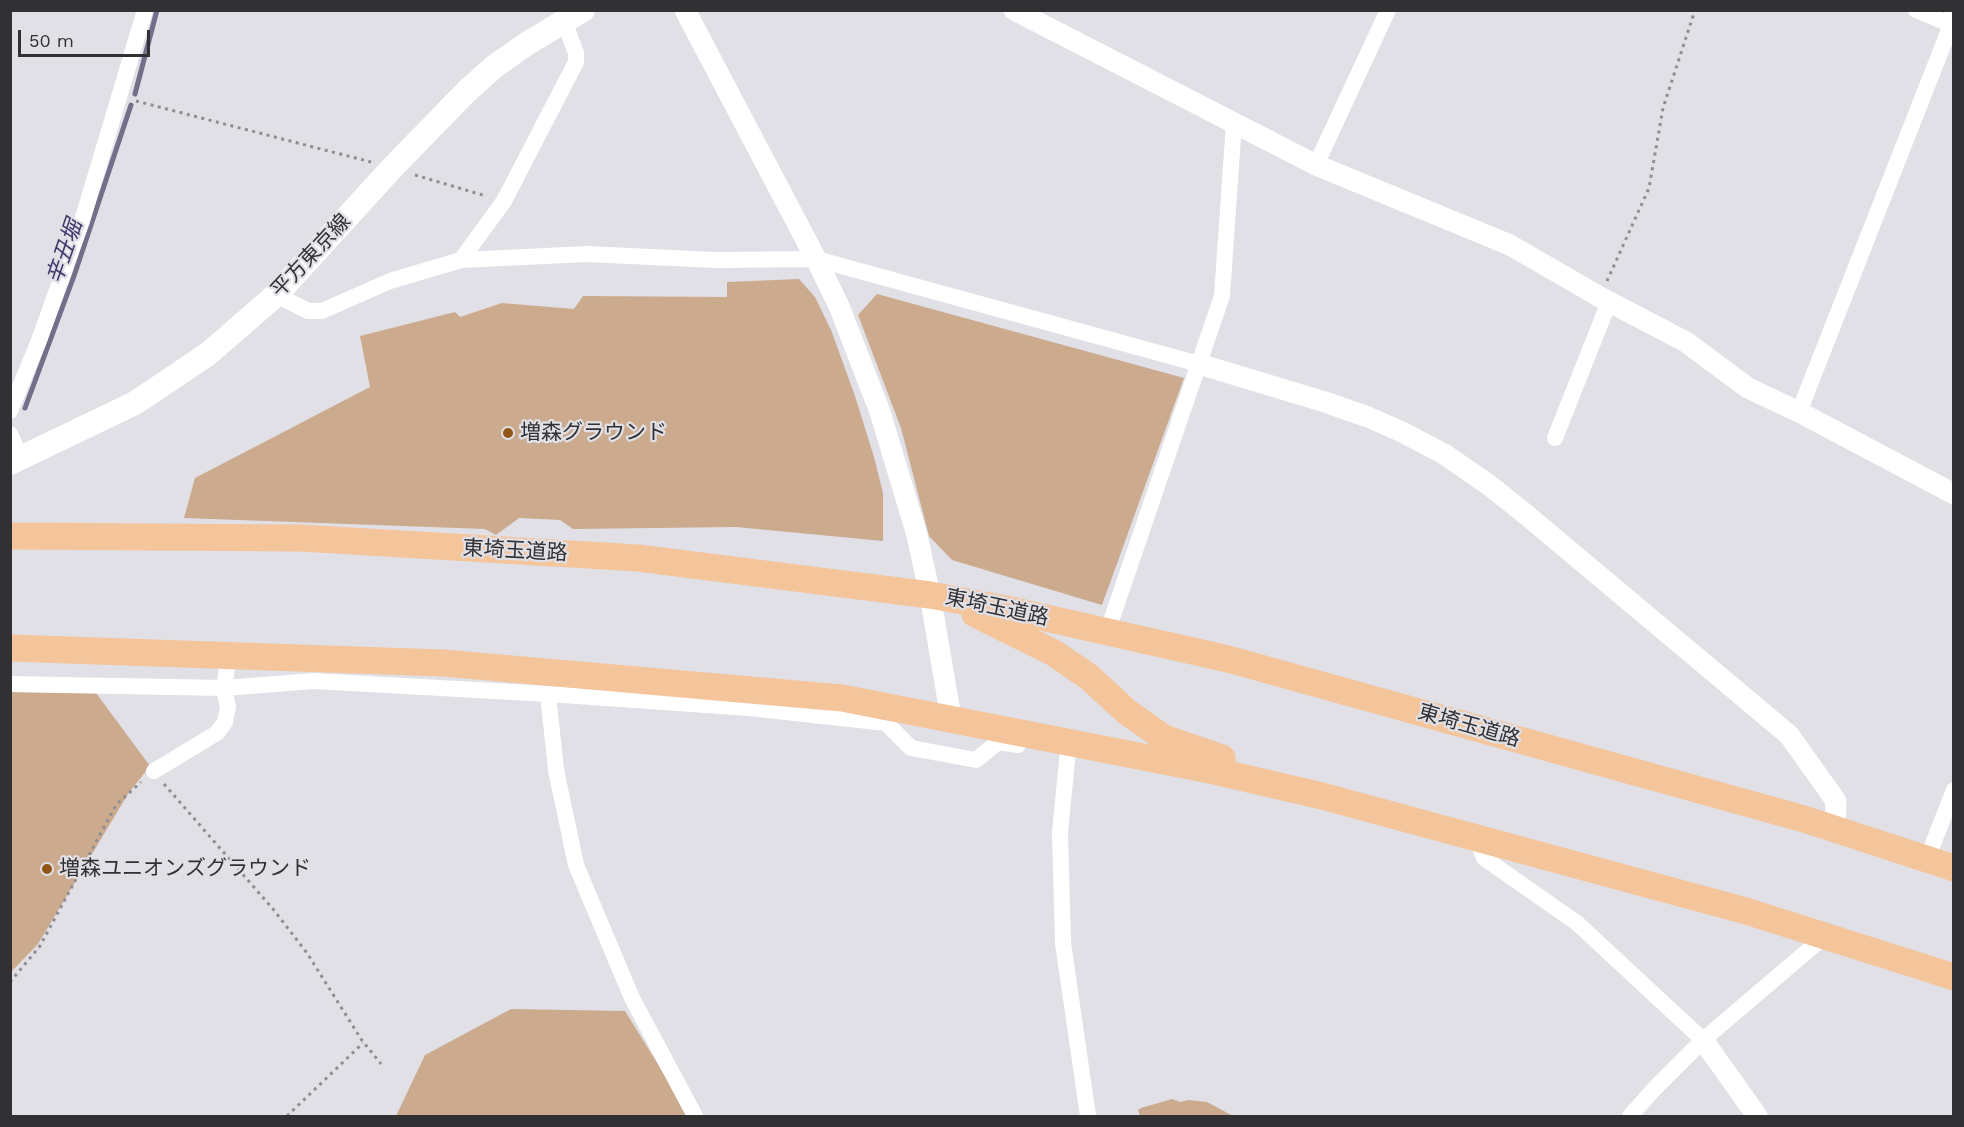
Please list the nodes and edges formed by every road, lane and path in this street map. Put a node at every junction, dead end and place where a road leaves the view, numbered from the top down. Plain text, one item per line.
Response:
1 (145, 10) edge
2 (686, 10) edge
3 (1014, 10) edge
4 (1388, 10) edge
5 (1695, 10) edge
6 (1916, 10) edge
7 (573, 16) edge
8 (1952, 21) edge
9 (120, 96) junction
10 (1234, 123) junction
11 (1316, 165) junction
12 (392, 168) junction
13 (504, 201) junction
14 (816, 259) junction
15 (461, 260) junction
16 (276, 295) junction
17 (1604, 300) junction
18 (1199, 364) junction
19 (10, 411) edge
20 (1799, 412) junction
21 (10, 434) edge
22 (1555, 438) dead end
23 (16, 461) edge
24 (1953, 494) edge
25 (10, 536) edge
26 (930, 595) junction
27 (1112, 618) dead end
28 (10, 648) edge
29 (229, 655) junction
30 (10, 684) edge
31 (224, 688) junction
32 (548, 694) junction
33 (951, 718) junction
34 (1068, 747) junction
35 (154, 771) junction
36 (1284, 787) junction
37 (1953, 790) edge
38 (1835, 829) junction
39 (1476, 837) junction
40 (1926, 859) junction
41 (1953, 868) edge
42 (1825, 936) junction
43 (1953, 977) edge
44 (10, 982) edge
45 (1703, 1040) junction
46 (363, 1042) junction
47 (381, 1064) dead end
48 (287, 1116) edge
49 (695, 1116) edge
50 (1088, 1116) edge
51 (1630, 1116) edge
52 (1756, 1116) edge

1 - 9 street
2 - 14 street
3 - 10 street
4 - 11 street
5 - 17 path
6 - 8 street
7 - 12 main road, 平方東京線
7 - 13 street
8 - 20 street
9 - 12 path
9 - 19 street
10 - 11 street
10 - 18 street
11 - 17 street
12 - 13 path
12 - 16 main road, 平方東京線
13 - 15 street
14 - 15 street
14 - 18 street
14 - 26 street
15 - 16 street
16 - 23 main road, 平方東京線
17 - 20 street
17 - 22 street
18 - 27 street
18 - 38 street
20 - 24 street
21 - 23 street
25 - 26 highway, 東埼玉道路
26 - 33 street
26 - 36 highway
26 - 38 highway, 東埼玉道路
28 - 29 highway
29 - 31 street
29 - 33 highway
30 - 31 street
31 - 32 street
31 - 35 street
32 - 34 street
32 - 49 street
33 - 34 highway
34 - 36 highway
34 - 50 street
35 - 44 path
35 - 46 path
36 - 39 highway
37 - 40 street
38 - 40 highway, 東埼玉道路
39 - 42 highway
39 - 45 street
40 - 41 highway, 東埼玉道路
42 - 43 highway
42 - 45 street
45 - 51 street
45 - 52 street
46 - 47 path
46 - 48 path

